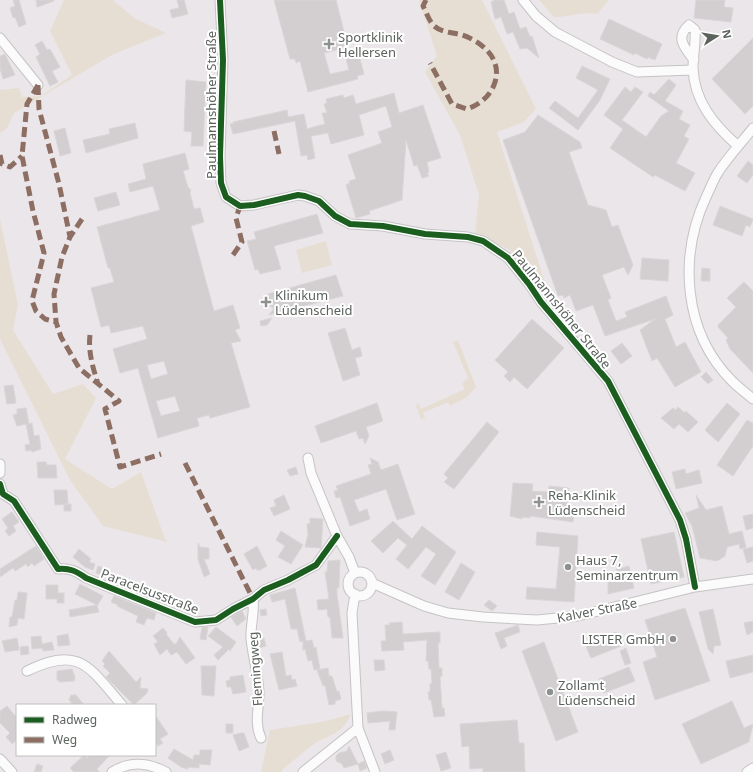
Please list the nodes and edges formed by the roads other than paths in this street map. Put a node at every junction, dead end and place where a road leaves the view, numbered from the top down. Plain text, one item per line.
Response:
1 (220, 0) edge
2 (523, 0) edge
3 (0, 38) edge
4 (694, 60) dead end
5 (693, 70) junction
6 (38, 85) dead end
7 (753, 128) edge
8 (738, 146) junction
9 (753, 399) edge
10 (308, 458) dead end
11 (0, 464) edge
12 (0, 473) edge
13 (0, 484) edge
14 (337, 536) junction
15 (355, 573) junction
16 (753, 579) edge
17 (372, 583) junction
18 (695, 586) junction
19 (355, 594) junction
20 (253, 599) junction
21 (27, 671) dead end
22 (121, 704) edge
23 (358, 728) junction
24 (262, 738) dead end
25 (0, 759) edge
26 (146, 760) edge
27 (753, 768) edge
28 (12, 772) edge
29 (112, 772) edge
30 (166, 772) edge
31 (303, 772) edge
32 (375, 772) edge
33 (747, 772) edge

1 - 18 street, Paulmannshöher Straße
2 - 5 street
3 - 6 street
4 - 5 street
5 - 8 street
7 - 8 street
8 - 9 street
10 - 14 street
11 - 12 street
13 - 20 street, Paracelsusstraße
14 - 15 street
14 - 20 street, Paracelsusstraße
15 - 17 street
15 - 19 street
16 - 18 street, Kalver Straße
17 - 18 street, Kalver Straße
17 - 19 street
19 - 23 street
20 - 24 street, Flemingweg
21 - 22 street
23 - 31 street
23 - 32 street
25 - 28 street
26 - 29 street
26 - 30 street
27 - 33 street

